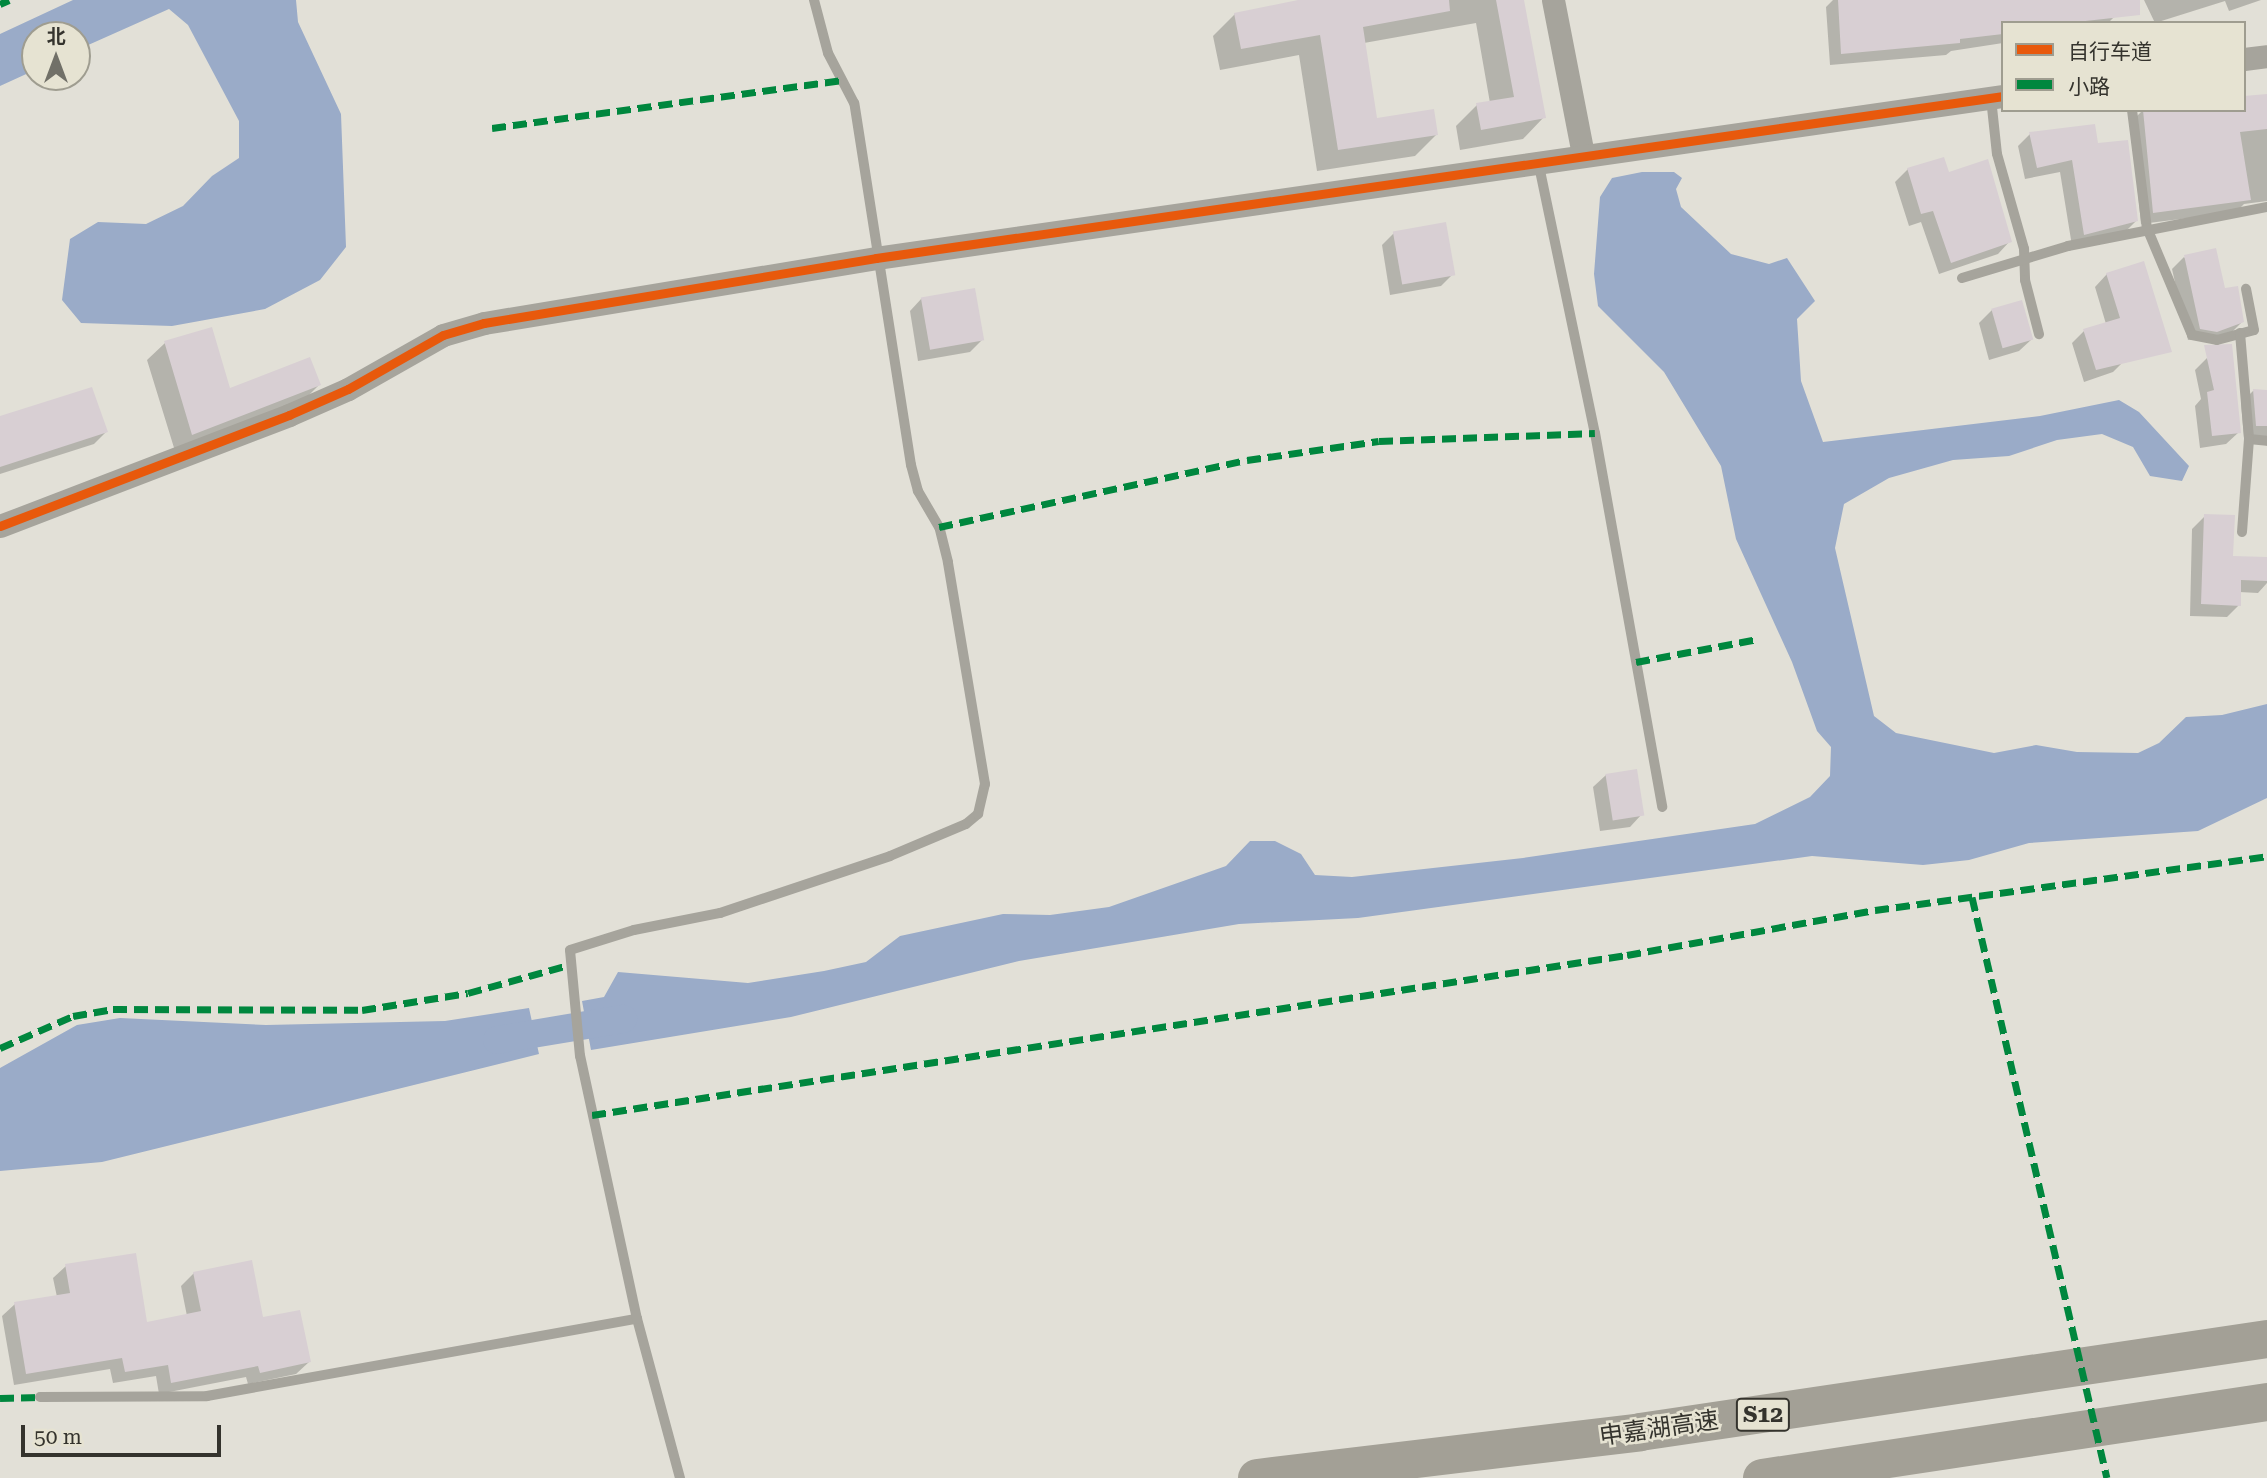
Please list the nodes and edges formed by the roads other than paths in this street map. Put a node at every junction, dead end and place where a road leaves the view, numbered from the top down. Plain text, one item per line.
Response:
1 (814, 0) edge
2 (1553, 0) edge
3 (2267, 56) edge
4 (2246, 59) edge
5 (1997, 97) edge
6 (2132, 112) edge
7 (1583, 153) junction
8 (1538, 161) junction
9 (2267, 207) edge
10 (2147, 228) junction
11 (876, 258) junction
12 (2024, 259) junction
13 (1962, 278) dead end
14 (2246, 289) dead end
15 (2239, 333) junction
16 (2039, 334) dead end
17 (2249, 439) junction
18 (2267, 441) edge
19 (0, 526) edge
20 (2242, 532) dead end
21 (1662, 807) dead end
22 (637, 1319) junction
23 (2267, 1339) edge
24 (40, 1397) dead end
25 (2267, 1402) edge
26 (680, 1478) edge
27 (1257, 1478) edge
28 (1762, 1478) edge

1 - 11 lane
2 - 7 street
3 - 4 street
5 - 7 street
5 - 12 lane
6 - 10 lane
7 - 8 street
8 - 11 street
8 - 21 lane
9 - 10 lane
10 - 12 lane
10 - 15 lane
11 - 19 street
11 - 22 lane
12 - 13 lane
12 - 16 lane
14 - 15 lane
15 - 17 lane
17 - 18 lane
17 - 20 lane
22 - 24 lane
22 - 26 lane
23 - 27 highway, 申嘉湖高速 / S12
25 - 28 highway

